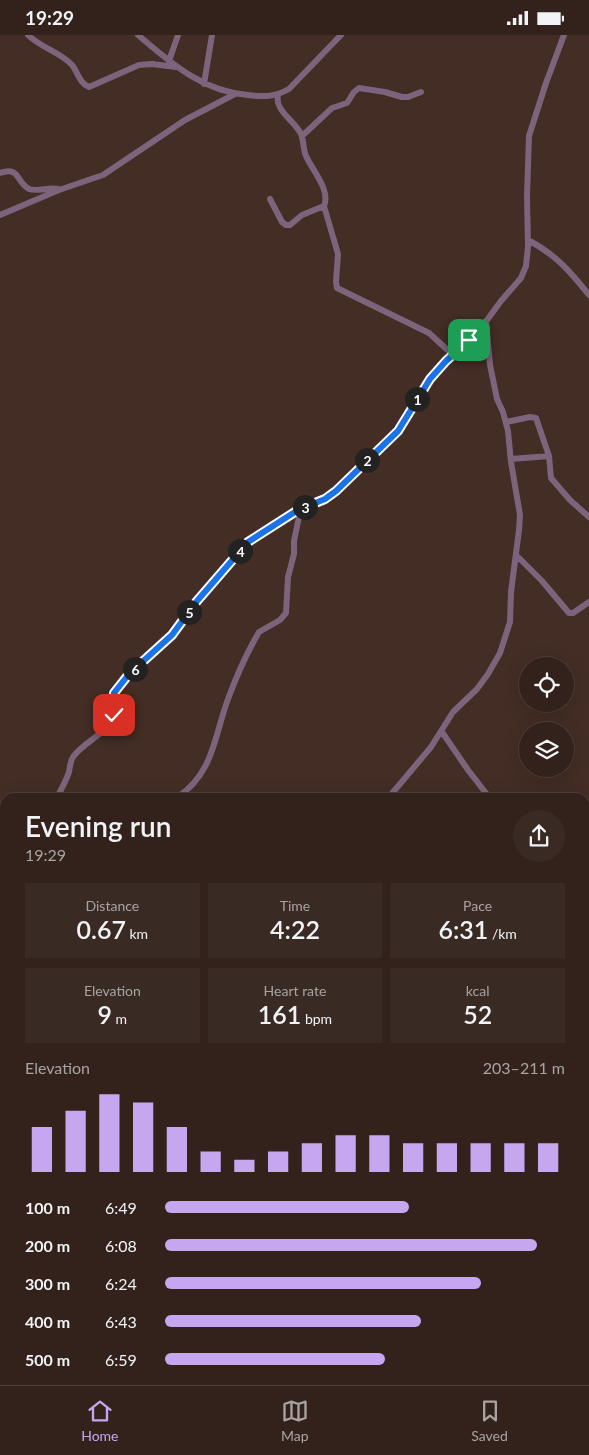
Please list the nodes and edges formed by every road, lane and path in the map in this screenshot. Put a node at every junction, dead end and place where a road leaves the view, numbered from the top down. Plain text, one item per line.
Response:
1 (28, 35) edge
2 (138, 35) edge
3 (178, 35) edge
4 (212, 35) edge
5 (339, 35) edge
6 (564, 35) edge
7 (169, 61) junction
8 (177, 68) junction
9 (204, 84) junction
10 (421, 92) dead end
11 (235, 94) junction
12 (278, 95) junction
13 (302, 136) junction
14 (0, 173) edge
15 (59, 190) junction
16 (270, 199) dead end
17 (324, 206) junction
18 (0, 215) edge
19 (528, 239) junction
20 (589, 295) edge
21 (486, 321) junction
22 (453, 355) junction
23 (506, 422) junction
24 (549, 456) junction
25 (511, 459) junction
26 (305, 507) junction
27 (589, 517) edge
28 (516, 555) junction
29 (589, 603) edge
30 (442, 732) junction
31 (59, 793) edge
32 (183, 793) edge
33 (393, 793) edge
34 (486, 793) edge

1 - 8 street
2 - 7 street
3 - 7 street
4 - 9 street
5 - 12 street
6 - 19 street
7 - 8 street
8 - 9 street
9 - 11 street
10 - 13 street
11 - 12 street
11 - 15 street
12 - 13 street
13 - 17 street
14 - 15 street
15 - 18 street
16 - 17 street
17 - 22 street
19 - 20 street
19 - 21 street
21 - 22 street
21 - 23 street
22 - 26 street
23 - 24 street
23 - 25 street
24 - 25 street
24 - 27 street
25 - 28 street
26 - 31 street
26 - 32 street
28 - 29 street
28 - 30 street
30 - 33 street
30 - 34 street

